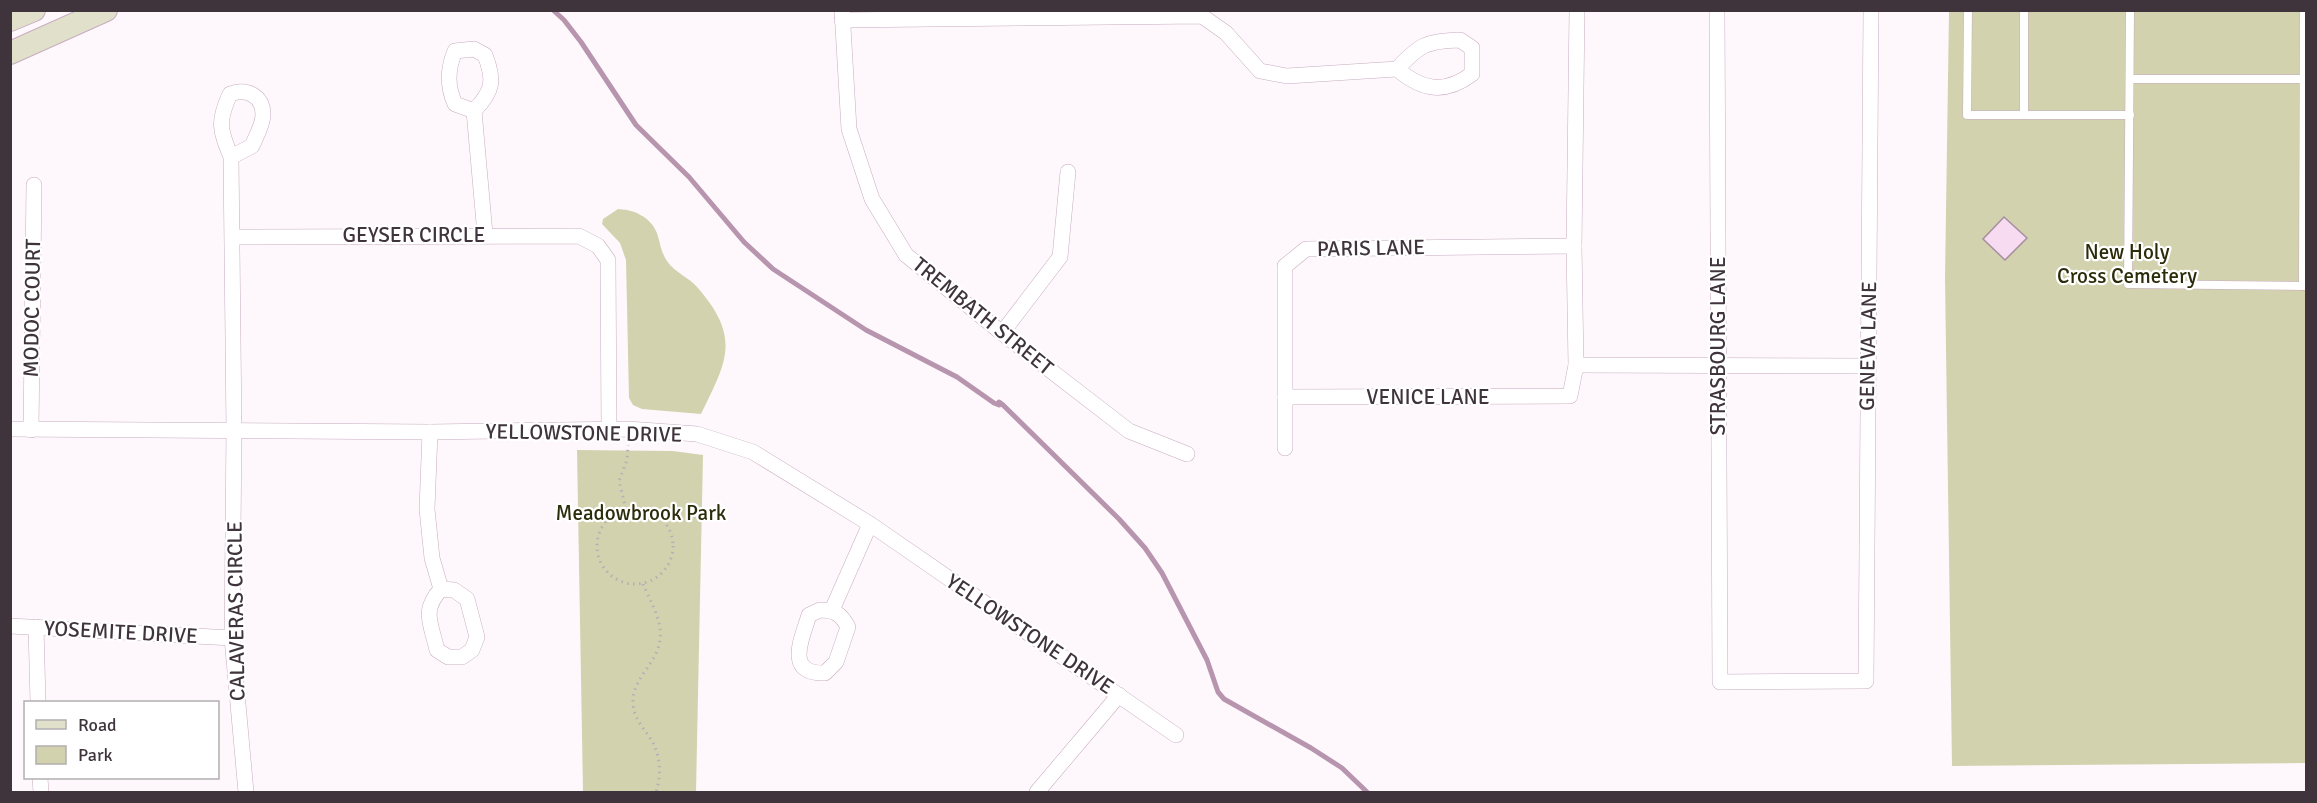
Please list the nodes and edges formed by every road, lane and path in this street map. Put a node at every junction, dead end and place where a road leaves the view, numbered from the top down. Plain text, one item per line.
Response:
1 (33, 10) edge
2 (106, 10) edge
3 (1577, 10) edge
4 (1717, 10) edge
5 (1871, 10) edge
6 (1968, 10) edge
7 (2024, 10) edge
8 (2130, 10) edge
9 (2304, 10) edge
10 (842, 15) edge
11 (10, 20) edge
12 (10, 53) edge
13 (1397, 69) junction
14 (2130, 79) junction
15 (2304, 79) edge
16 (474, 111) dead end
17 (2024, 116) junction
18 (2130, 116) junction
19 (231, 157) dead end
20 (1068, 172) dead end
21 (34, 186) dead end
22 (485, 234) junction
23 (233, 237) junction
24 (1574, 246) junction
25 (2305, 286) edge
26 (1002, 333) junction
27 (1718, 364) junction
28 (1576, 365) junction
29 (1868, 366) junction
30 (1285, 397) junction
31 (10, 429) edge
32 (628, 429) junction
33 (31, 430) junction
34 (234, 430) junction
35 (609, 430) junction
36 (430, 432) junction
37 (1285, 448) dead end
38 (1187, 454) dead end
39 (626, 509) junction
40 (870, 524) junction
41 (642, 583) junction
42 (441, 589) dead end
43 (832, 610) dead end
44 (10, 626) edge
45 (36, 627) junction
46 (232, 638) junction
47 (1866, 681) joint
48 (1119, 695) junction
49 (38, 701) edge
50 (1176, 735) dead end
51 (246, 792) edge
52 (656, 792) edge
53 (1037, 792) edge

1 - 11 main road
2 - 12 main road
3 - 24 street
4 - 27 street, STRASBOURG LANE
5 - 29 street, GENEVA LANE
6 - 17 lane
7 - 17 lane
8 - 14 lane
9 - 15 lane
10 - 13 street
10 - 26 street, TREMBATH STREET
13 - 13 street
14 - 15 lane
14 - 18 lane
15 - 25 lane
16 - 22 street
17 - 18 lane
18 - 25 lane
19 - 23 street
20 - 26 street
21 - 33 street, MODOC COURT
22 - 23 street, GEYSER CIRCLE
22 - 35 street, GEYSER CIRCLE
23 - 34 street
24 - 28 street
24 - 30 street, PARIS LANE
26 - 38 street, TREMBATH STREET
27 - 28 street
27 - 29 street
27 - 47 street, STRASBOURG LANE
28 - 30 street, VENICE LANE
29 - 47 street, GENEVA LANE
30 - 37 street, PARIS LANE
31 - 33 street, YELLOWSTONE DRIVE
32 - 35 street, YELLOWSTONE DRIVE
32 - 39 path
32 - 40 street, YELLOWSTONE DRIVE
33 - 34 street, YELLOWSTONE DRIVE
34 - 36 street, YELLOWSTONE DRIVE
34 - 46 street, CALAVERAS CIRCLE
35 - 36 street, YELLOWSTONE DRIVE
36 - 42 street
39 - 41 path
39 - 41 path
40 - 43 street
40 - 48 street, YELLOWSTONE DRIVE
41 - 52 path
44 - 45 street, YOSEMITE DRIVE
45 - 46 street, YOSEMITE DRIVE
45 - 49 street
46 - 51 street, CALAVERAS CIRCLE
48 - 50 street, YELLOWSTONE DRIVE
48 - 53 street

